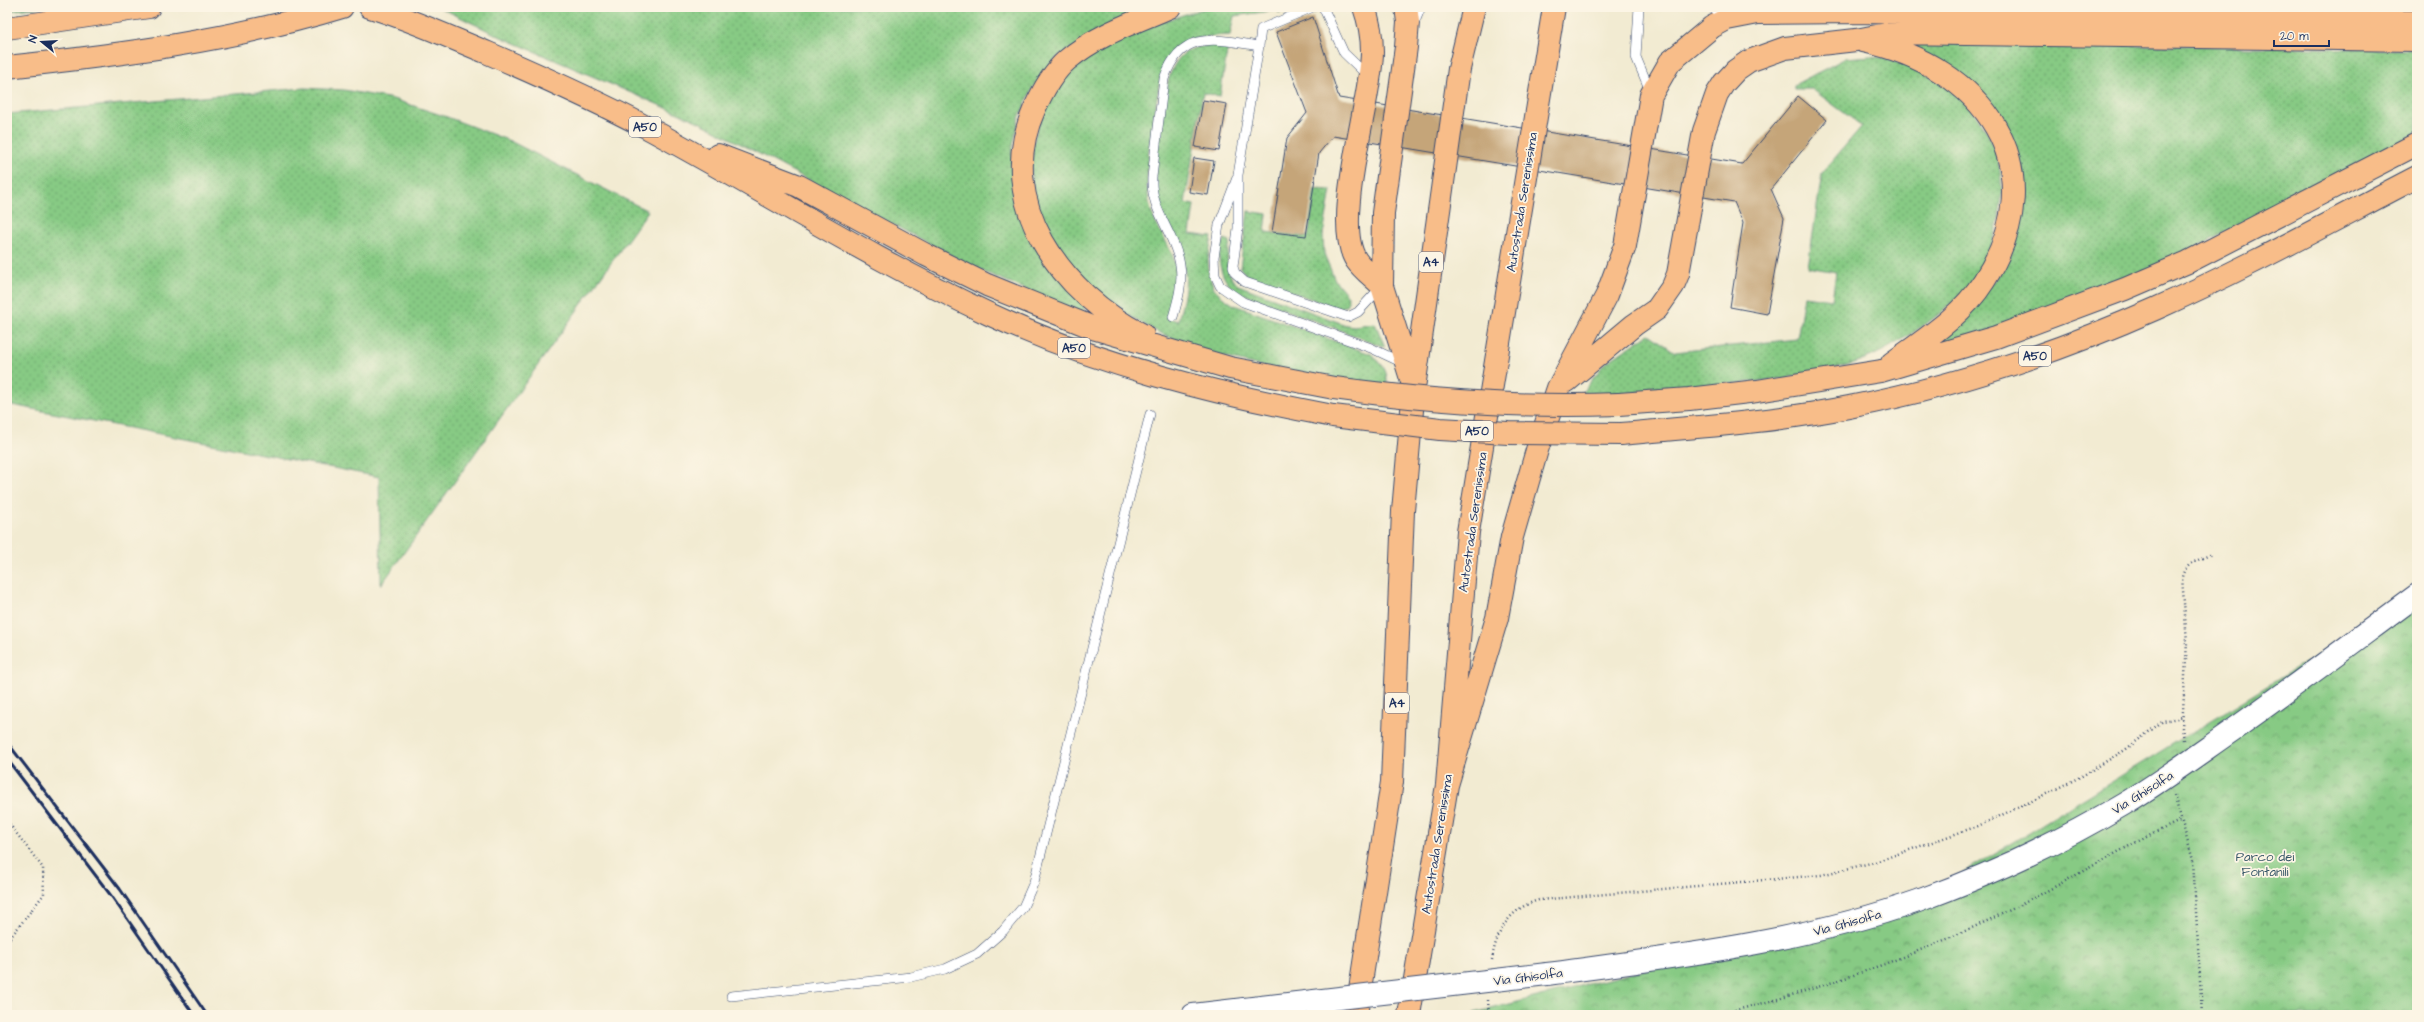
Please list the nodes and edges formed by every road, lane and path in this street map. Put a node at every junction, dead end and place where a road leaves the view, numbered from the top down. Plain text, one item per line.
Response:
1 (149, 7) edge
2 (342, 7) edge
3 (370, 7) edge
4 (1170, 7) edge
5 (1313, 7) edge
6 (1322, 7) edge
7 (1364, 7) edge
8 (1406, 7) edge
9 (1421, 7) edge
10 (1474, 7) edge
11 (1554, 7) edge
12 (1639, 7) edge
13 (1761, 10) edge
14 (1719, 13) edge
15 (2417, 22) edge
16 (7, 28) edge
17 (1856, 40) junction
18 (2417, 40) edge
19 (1259, 46) junction
20 (1406, 47) junction
21 (7, 67) edge
22 (1368, 76) junction
23 (1651, 95) junction
24 (644, 126) junction
25 (2417, 144) edge
26 (1238, 176) junction
27 (2417, 177) edge
28 (1382, 286) junction
29 (1174, 317) dead end
30 (1180, 354) junction
31 (1405, 364) junction
32 (1881, 371) junction
33 (1414, 388) junction
34 (1558, 388) junction
35 (1150, 414) dead end
36 (2212, 554) dead end
37 (2417, 595) edge
38 (2183, 717) junction
39 (2188, 762) junction
40 (2169, 776) junction
41 (1447, 785) junction
42 (7, 820) edge
43 (2182, 820) junction
44 (7, 942) edge
45 (1491, 968) dead end
46 (730, 996) dead end
47 (1488, 997) dead end
48 (1193, 1015) edge
49 (1356, 1015) edge
50 (1409, 1015) edge
51 (1489, 1015) edge
52 (1715, 1015) edge
53 (2202, 1015) edge

1 - 16 highway
2 - 21 highway
3 - 24 highway, A50
4 - 30 highway
5 - 19 lane
6 - 22 lane
7 - 22 highway
8 - 20 highway
9 - 20 lane
10 - 33 highway, A4
11 - 41 highway, Autostrada Serenissima
12 - 23 lane
13 - 14 highway
13 - 15 highway
14 - 23 highway
17 - 18 highway
17 - 32 highway
17 - 34 highway
19 - 26 lane
19 - 29 lane
20 - 28 highway
22 - 28 highway
23 - 34 highway
24 - 27 highway, A50, bridge
24 - 30 highway
25 - 32 highway
26 - 28 lane
26 - 31 lane
28 - 31 highway
30 - 32 highway, bridge
31 - 33 highway
33 - 49 highway, A4
34 - 41 highway
35 - 46 lane
36 - 38 path
37 - 39 street, Via Ghisolfa
38 - 39 path
38 - 45 path
39 - 40 street, Via Ghisolfa
40 - 43 path
40 - 48 street, Via Ghisolfa, bridge
41 - 50 highway, Autostrada Serenissima
42 - 44 path
43 - 52 path
43 - 53 path
47 - 51 path

